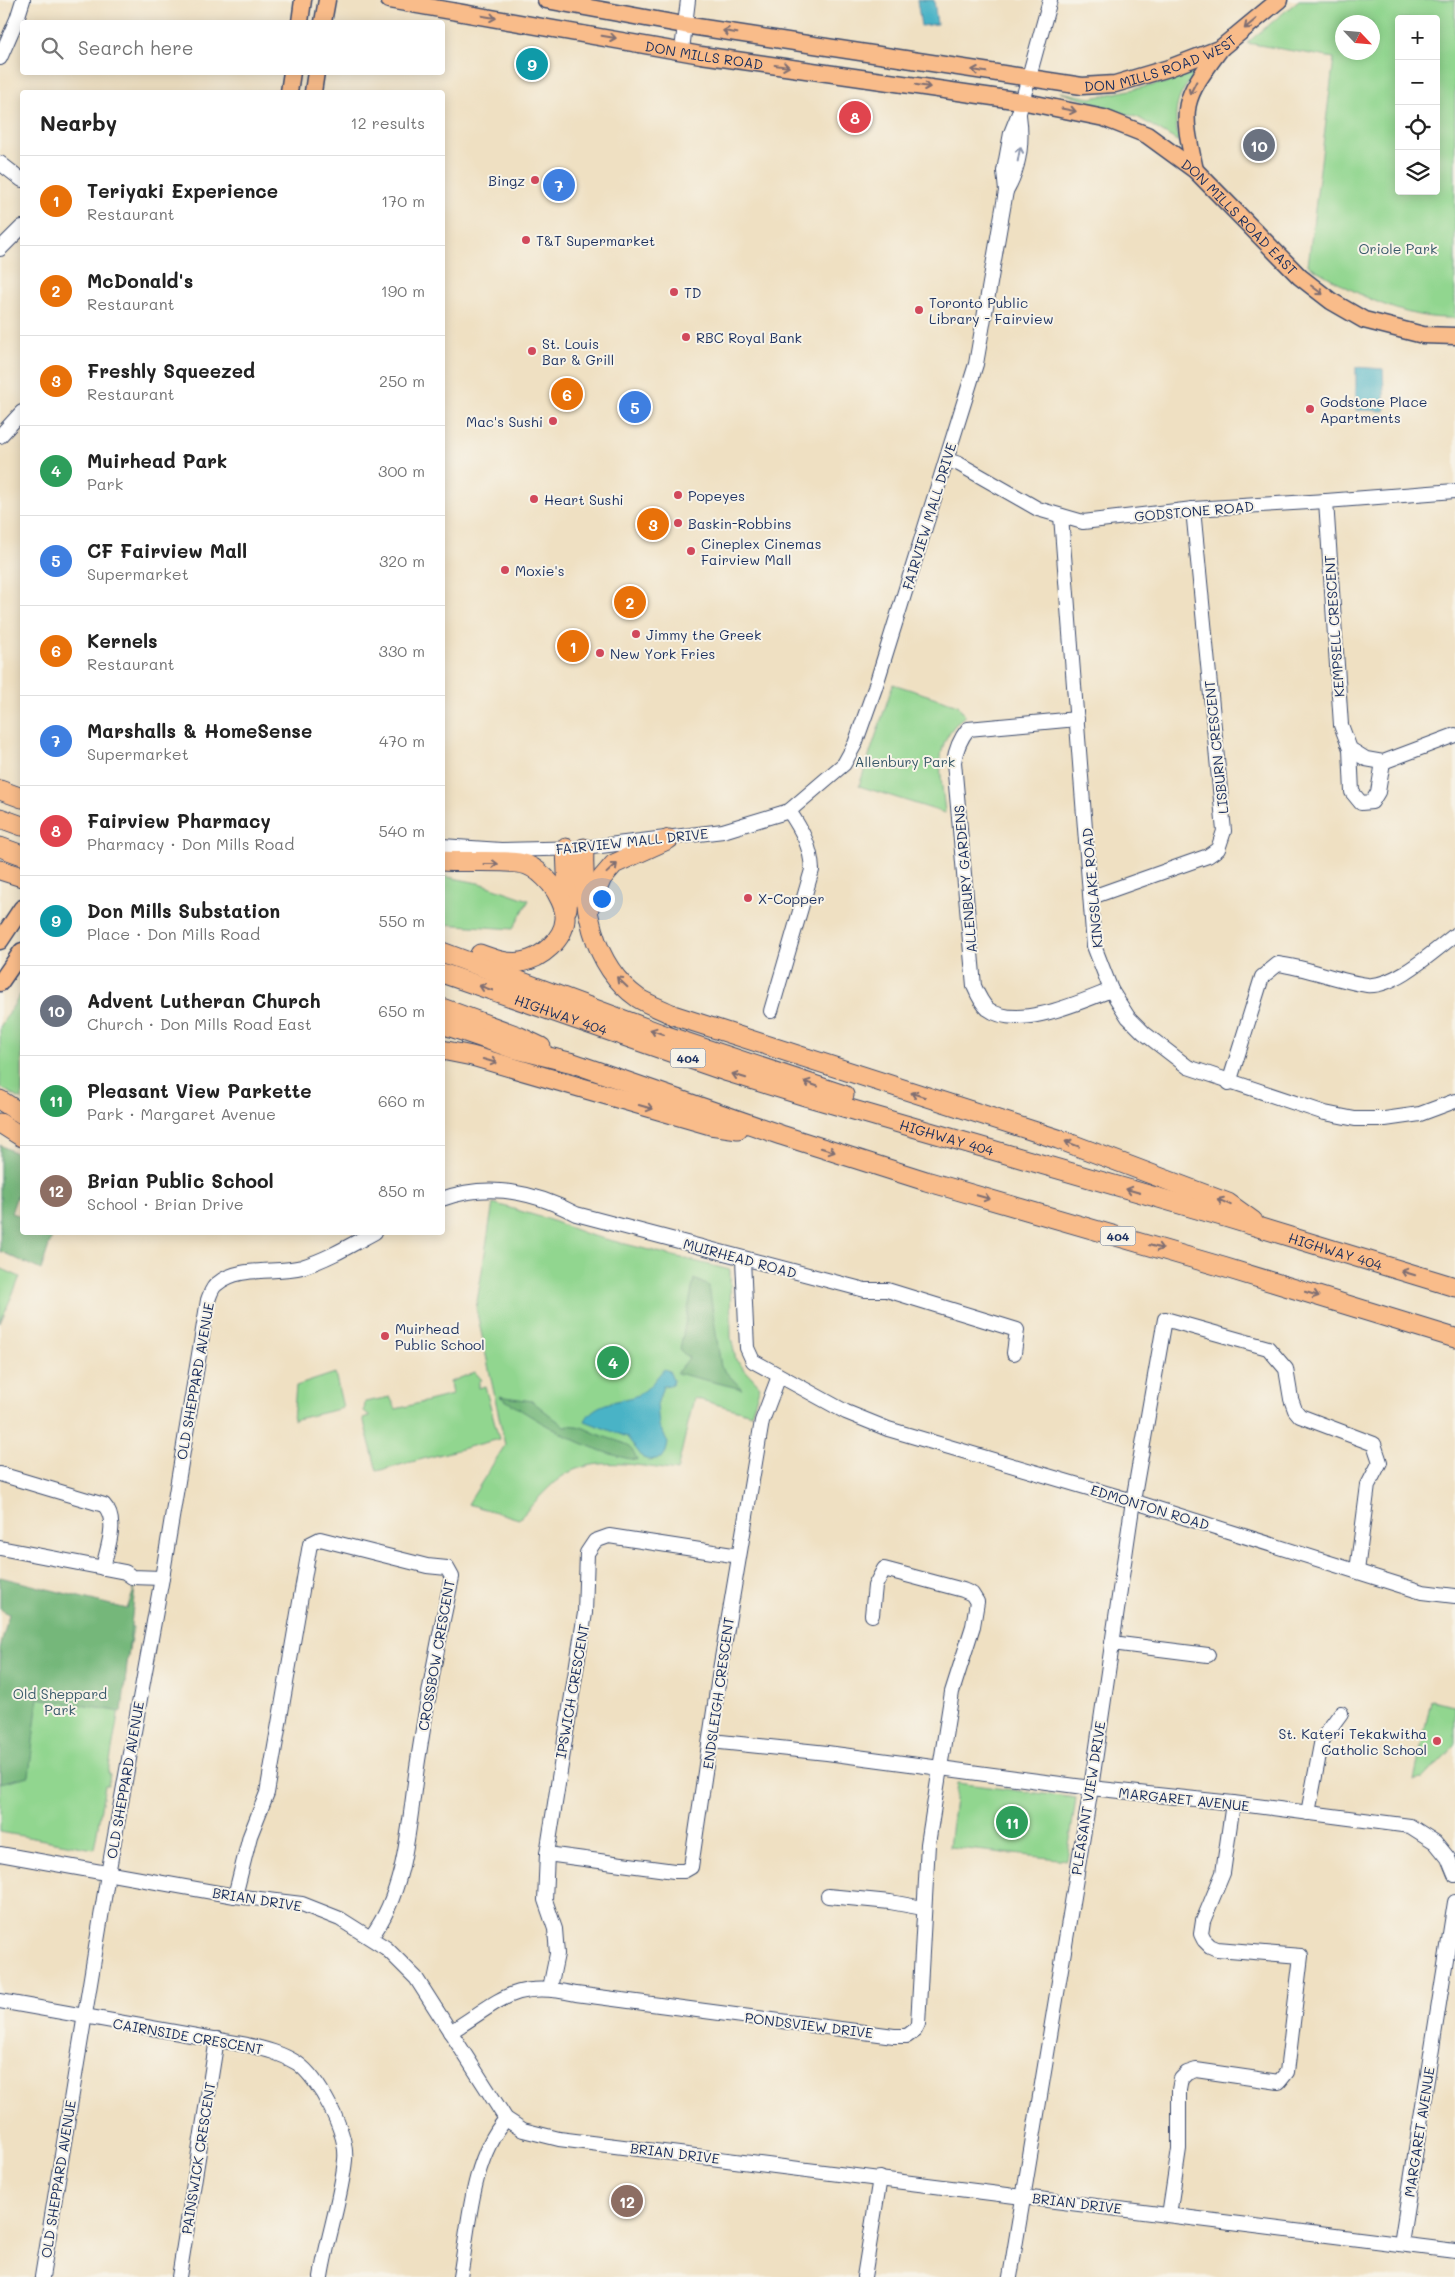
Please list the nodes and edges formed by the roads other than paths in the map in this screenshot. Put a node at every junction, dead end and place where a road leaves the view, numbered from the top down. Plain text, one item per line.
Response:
1 (23, 0) edge
2 (304, 0) edge
3 (327, 0) edge
4 (389, 0) edge
5 (546, 0) edge
6 (688, 0) edge
7 (1050, 0) edge
8 (1279, 0) edge
9 (300, 20) edge
10 (323, 20) edge
11 (684, 25) junction
12 (1221, 48) junction
13 (682, 50) junction
14 (0, 58) edge
15 (292, 75) edge
16 (315, 75) edge
17 (1027, 78) junction
18 (289, 90) edge
19 (312, 90) edge
20 (1020, 107) junction
21 (0, 163) edge
22 (1195, 170) junction
23 (20, 178) edge
24 (20, 229) edge
25 (0, 249) edge
26 (1455, 336) edge
27 (20, 414) edge
28 (0, 436) edge
29 (947, 460) junction
30 (1455, 491) edge
31 (1326, 501) junction
32 (1193, 509) junction
33 (1061, 516) junction
34 (1077, 719) junction
35 (1455, 735) edge
36 (1350, 749) junction
37 (1383, 762) junction
38 (0, 785) edge
39 (0, 790) edge
40 (20, 790) edge
41 (20, 797) edge
42 (789, 811) junction
43 (0, 818) edge
44 (20, 825) edge
45 (669, 839) junction
46 (445, 846) edge
47 (0, 847) edge
48 (575, 848) junction
49 (20, 854) edge
50 (445, 862) edge
51 (1092, 897) junction
52 (588, 910) junction
53 (20, 911) edge
54 (566, 917) junction
55 (1455, 935) edge
56 (0, 941) edge
57 (445, 942) edge
58 (445, 953) edge
59 (20, 954) edge
60 (445, 974) edge
61 (0, 983) edge
62 (1111, 990) junction
63 (445, 1009) edge
64 (771, 1011) dead end
65 (445, 1025) edge
66 (445, 1051) edge
67 (573, 1063) junction
68 (1229, 1083) junction
69 (0, 1100) edge
70 (1454, 1104) edge
71 (20, 1113) edge
72 (0, 1123) edge
73 (937, 1134) junction
74 (781, 1135) junction
75 (20, 1136) edge
76 (445, 1198) edge
77 (1264, 1229) junction
78 (370, 1235) edge
79 (743, 1259) junction
80 (1455, 1287) edge
81 (1455, 1338) edge
82 (1014, 1353) dead end
83 (779, 1376) junction
84 (0, 1474) edge
85 (1133, 1501) junction
86 (0, 1548) edge
87 (739, 1556) junction
88 (103, 1568) junction
89 (1357, 1571) junction
90 (157, 1578) junction
91 (1455, 1596) edge
92 (872, 1615) dead end
93 (1112, 1643) junction
94 (1208, 1655) dead end
95 (1341, 1713) dead end
96 (711, 1741) junction
97 (941, 1769) junction
98 (1091, 1788) junction
99 (1233, 1803) junction
100 (1308, 1813) junction
101 (0, 1854) edge
102 (547, 1854) junction
103 (108, 1874) junction
104 (1455, 1875) edge
105 (235, 1896) junction
106 (828, 1896) dead end
107 (1455, 1902) edge
108 (923, 1908) junction
109 (371, 1937) junction
110 (550, 1988) junction
111 (0, 2000) edge
112 (85, 2017) junction
113 (450, 2032) junction
114 (217, 2040) junction
115 (506, 2119) junction
116 (880, 2178) junction
117 (1023, 2197) junction
118 (1169, 2215) junction
119 (1401, 2244) junction
120 (1455, 2251) edge
121 (42, 2277) edge
122 (179, 2277) edge
123 (321, 2277) edge
124 (460, 2277) edge
125 (864, 2277) edge
126 (1010, 2277) edge

1 - 14 street
2 - 9 main road
3 - 10 main road
4 -> 13 main road, DON MILLS ROAD
5 - 11 main road, DON MILLS ROAD
6 - 11 street
7 - 17 street, FAIRVIEW MALL DRIVE
8 -> 12 main road, DON MILLS ROAD WEST
11 - 13 street
17 -> 11 main road, DON MILLS ROAD
12 - 17 main road, DON MILLS ROAD WEST
12 -> 22 main road
13 -> 20 main road, DON MILLS ROAD
15 - 18 main road
16 - 19 main road
17 - 20 street, FAIRVIEW MALL DRIVE
20 -> 22 main road, DON MILLS ROAD EAST
20 - 29 street, FAIRVIEW MALL DRIVE
21 - 23 street
22 -> 26 main road, DON MILLS ROAD EAST
24 - 25 street
27 - 28 street
29 - 33 street, GODSTONE ROAD
29 - 42 street, FAIRVIEW MALL DRIVE
30 - 31 street, GODSTONE ROAD
31 - 32 street, GODSTONE ROAD
31 - 36 street, KEMPSELL CRESCENT
32 - 33 street, GODSTONE ROAD
32 - 51 street, LISBURN CRESCENT
33 - 34 street, KINGSLAKE ROAD
34 - 51 street, KINGSLAKE ROAD
34 - 62 street, ALLENBURY GARDENS
35 - 37 street
36 - 37 street
36 - 37 street, KEMPSELL CRESCENT
38 - 40 highway
39 - 41 highway
42 - 45 street, FAIRVIEW MALL DRIVE
42 - 64 street
43 - 44 highway
45 - 48 street, FAIRVIEW MALL DRIVE
52 -> 45 highway
46 - 48 street, FAIRVIEW MALL DRIVE
47 - 49 highway
48 - 52 highway
48 - 54 highway
50 -> 54 highway
51 - 62 street, KINGSLAKE ROAD
77 -> 52 highway
53 - 56 main road
54 - 57 highway
55 - 68 street
73 -> 58 highway
59 - 61 main road
73 -> 60 highway, HIGHWAY 404 / 404
62 - 68 street, KINGSLAKE ROAD
63 - 67 highway, 404
65 - 67 highway, 404
66 -> 74 highway
67 - 74 highway, 404
68 - 70 street, KINGSLAKE ROAD
69 - 71 highway
72 - 75 highway
77 -> 73 highway, HIGHWAY 404 / 404
74 -> 81 highway, 404
76 - 79 street, MUIRHEAD ROAD
80 -> 77 highway, HIGHWAY 404 / 404
78 - 90 street, OLD SHEPPARD AVENUE
79 - 82 street, MUIRHEAD ROAD
79 - 83 street, EDMONTON ROAD
83 - 85 street, EDMONTON ROAD
83 - 87 street, ENDSLEIGH CRESCENT
84 - 88 street
85 - 89 street, EDMONTON ROAD
85 - 89 street, PLEASANT VIEW DRIVE
85 - 93 street, PLEASANT VIEW DRIVE
86 - 88 street
87 - 96 street, ENDSLEIGH CRESCENT
87 - 102 street, IPSWICH CRESCENT
88 - 90 street
89 - 91 street, EDMONTON ROAD
90 - 103 street, OLD SHEPPARD AVENUE
92 - 97 street, PONDSVIEW DRIVE
93 - 94 street
93 - 98 street, PLEASANT VIEW DRIVE
95 - 100 street
96 - 97 street, MARGARET AVENUE
96 - 102 street, ENDSLEIGH CRESCENT
97 - 98 street, MARGARET AVENUE
97 - 108 street, PONDSVIEW DRIVE
98 - 99 street, MARGARET AVENUE
98 - 117 street, PLEASANT VIEW DRIVE
99 - 100 street, MARGARET AVENUE
99 - 118 street
100 - 104 street, MARGARET AVENUE
101 - 103 street, BRIAN DRIVE
102 - 110 street, IPSWICH CRESCENT
103 - 105 street, BRIAN DRIVE
103 - 112 street, OLD SHEPPARD AVENUE
105 - 109 street, BRIAN DRIVE
105 - 109 street, CROSSBOW CRESCENT
106 - 108 street
107 - 119 street, MARGARET AVENUE
108 - 110 street, PONDSVIEW DRIVE
109 - 113 street, BRIAN DRIVE
110 - 113 street, PONDSVIEW DRIVE
111 - 112 street, CAIRNSIDE CRESCENT
112 - 114 street, CAIRNSIDE CRESCENT
112 - 121 street, OLD SHEPPARD AVENUE
113 - 115 street, BRIAN DRIVE
114 - 122 street, PAINSWICK CRESCENT
114 - 123 street, CAIRNSIDE CRESCENT
115 - 116 street, BRIAN DRIVE
115 - 124 street
116 - 117 street, BRIAN DRIVE
116 - 125 street
117 - 118 street, BRIAN DRIVE
117 - 126 street, PLEASANT VIEW DRIVE
118 - 119 street, BRIAN DRIVE
119 - 120 street, BRIAN DRIVE

